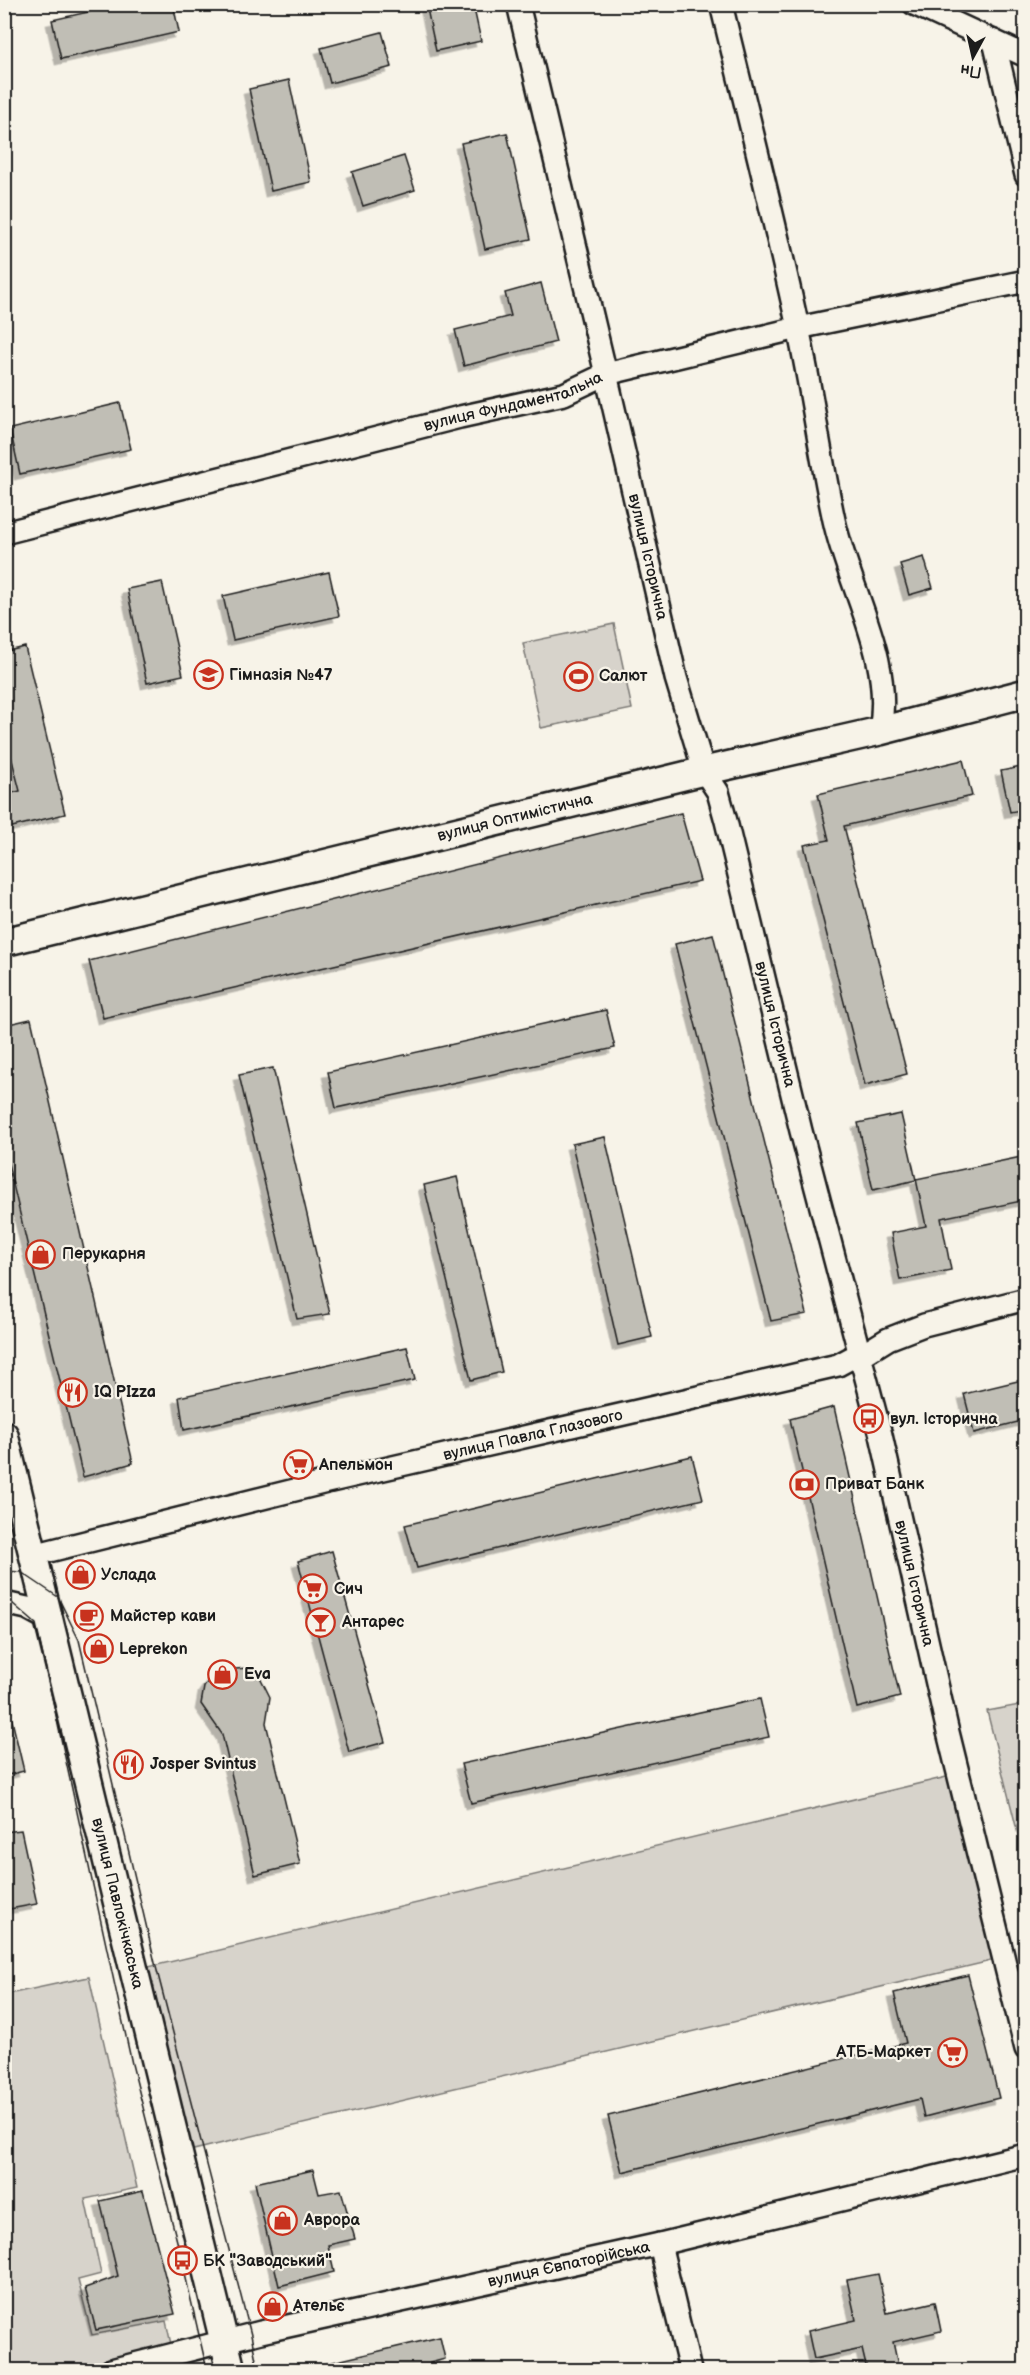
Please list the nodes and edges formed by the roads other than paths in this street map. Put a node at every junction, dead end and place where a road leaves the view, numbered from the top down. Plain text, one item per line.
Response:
1 (518, 4) edge
2 (722, 4) edge
3 (914, 4) edge
4 (994, 41) junction
5 (1026, 56) edge
6 (1026, 175) edge
7 (1026, 281) edge
8 (798, 328) junction
9 (606, 374) junction
10 (4, 533) edge
11 (1026, 693) edge
12 (880, 731) junction
13 (704, 771) junction
14 (4, 942) edge
15 (1026, 1299) edge
16 (859, 1357) junction
17 (4, 1435) edge
18 (33, 1555) junction
19 (4, 1604) edge
20 (49, 1620) junction
21 (1026, 2049) edge
22 (1026, 2155) edge
23 (660, 2244) junction
24 (225, 2343) junction
25 (111, 2370) edge
26 (231, 2370) edge
27 (690, 2370) edge

1 - 9 street, вулиця Історична
2 - 8 street
3 - 4 street
4 - 5 street
4 - 6 street
7 - 8 street, вулиця Фундаментальна
8 - 9 street, вулиця Фундаментальна
8 - 12 street
9 - 10 street, вулиця Фундаментальна
9 - 13 street, вулиця Історична
11 - 12 street, вулиця Оптимістична
12 - 13 street, вулиця Оптимістична
13 - 14 street, вулиця Оптимістична
13 - 16 street, вулиця Історична
15 - 16 street, вулиця Павла Глазового
16 - 18 street, вулиця Павла Глазового
16 - 21 street, вулиця Історична
17 - 18 street, вулиця Павлокічкаська
18 - 20 street, вулиця Павлокічкаська
19 - 20 street
20 - 24 street, вулиця Павлокічкаська
22 - 23 street, вулиця Євпаторійська
23 - 24 street, вулиця Євпаторійська
23 - 27 street
24 - 25 street, вулиця Євпаторійська
24 - 26 street, вулиця Павлокічкаська

